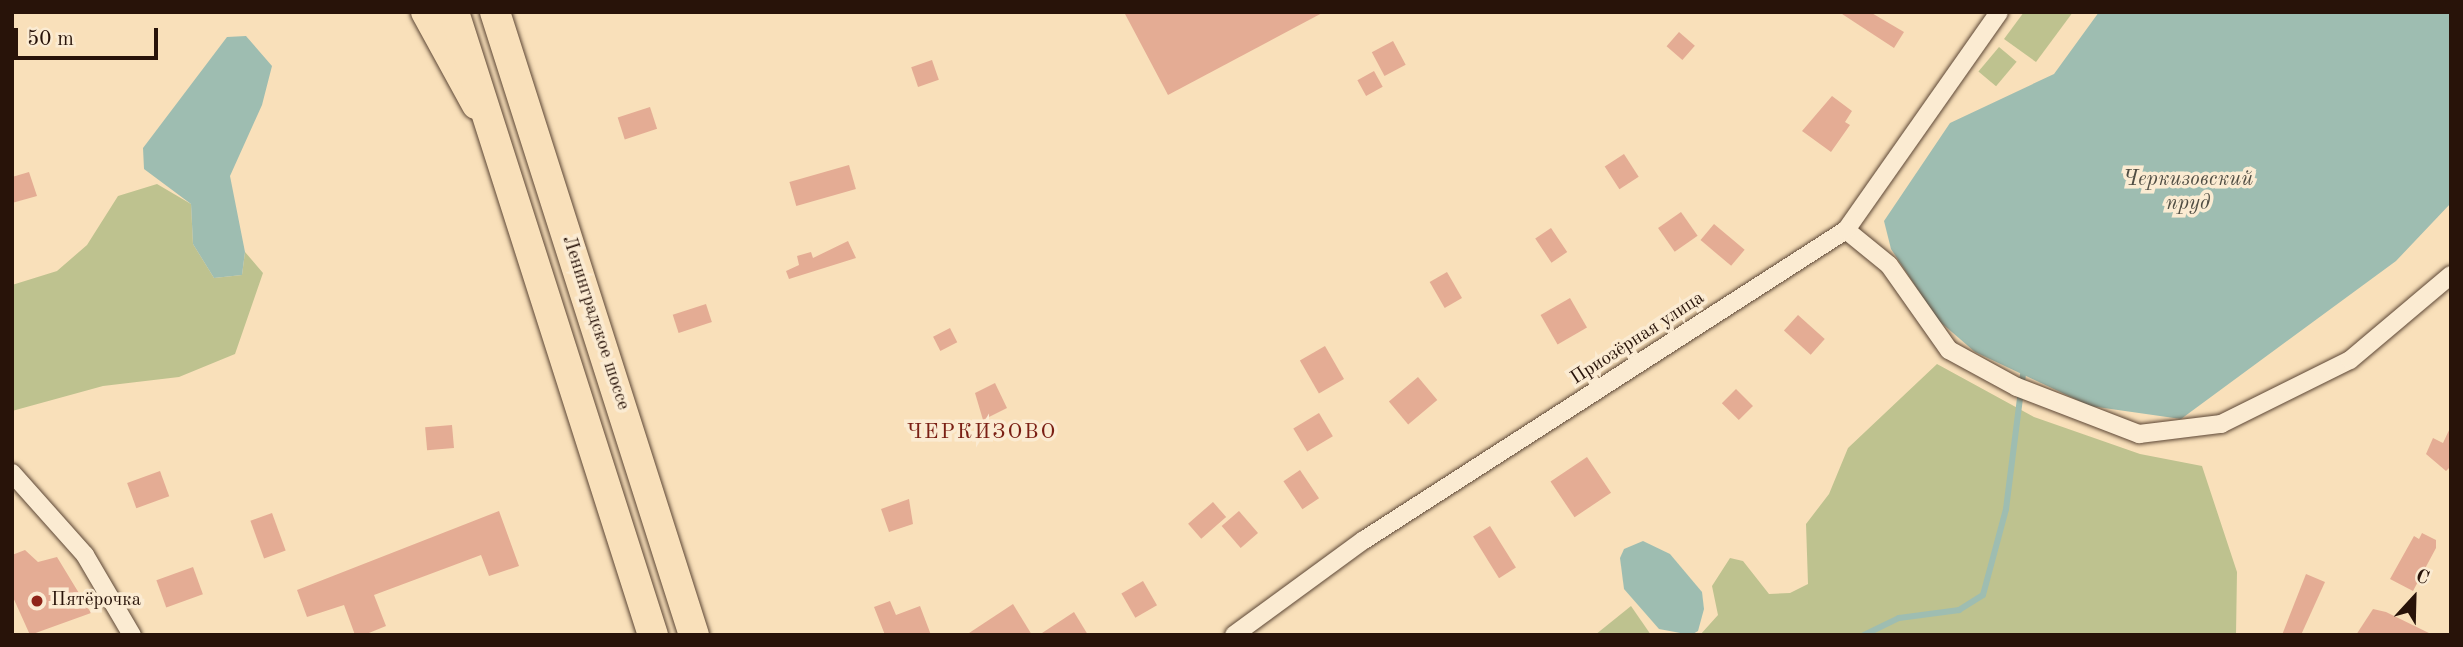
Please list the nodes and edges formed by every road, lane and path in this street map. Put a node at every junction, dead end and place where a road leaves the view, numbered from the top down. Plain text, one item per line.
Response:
1 (425, 12) edge
2 (454, 12) edge
3 (495, 12) edge
4 (1999, 12) edge
5 (497, 145) junction
6 (1846, 230) junction
7 (2451, 275) edge
8 (12, 473) edge
9 (132, 635) edge
10 (653, 635) edge
11 (694, 635) edge
12 (1234, 635) edge

1 - 5 main road
2 - 5 highway, Ленинградское шоссе
3 - 11 highway, Ленинградское шоссе
4 - 6 street, Приозёрная улица
5 - 10 highway, Ленинградское шоссе
6 - 7 street
6 - 12 street, Приозёрная улица
8 - 9 street

